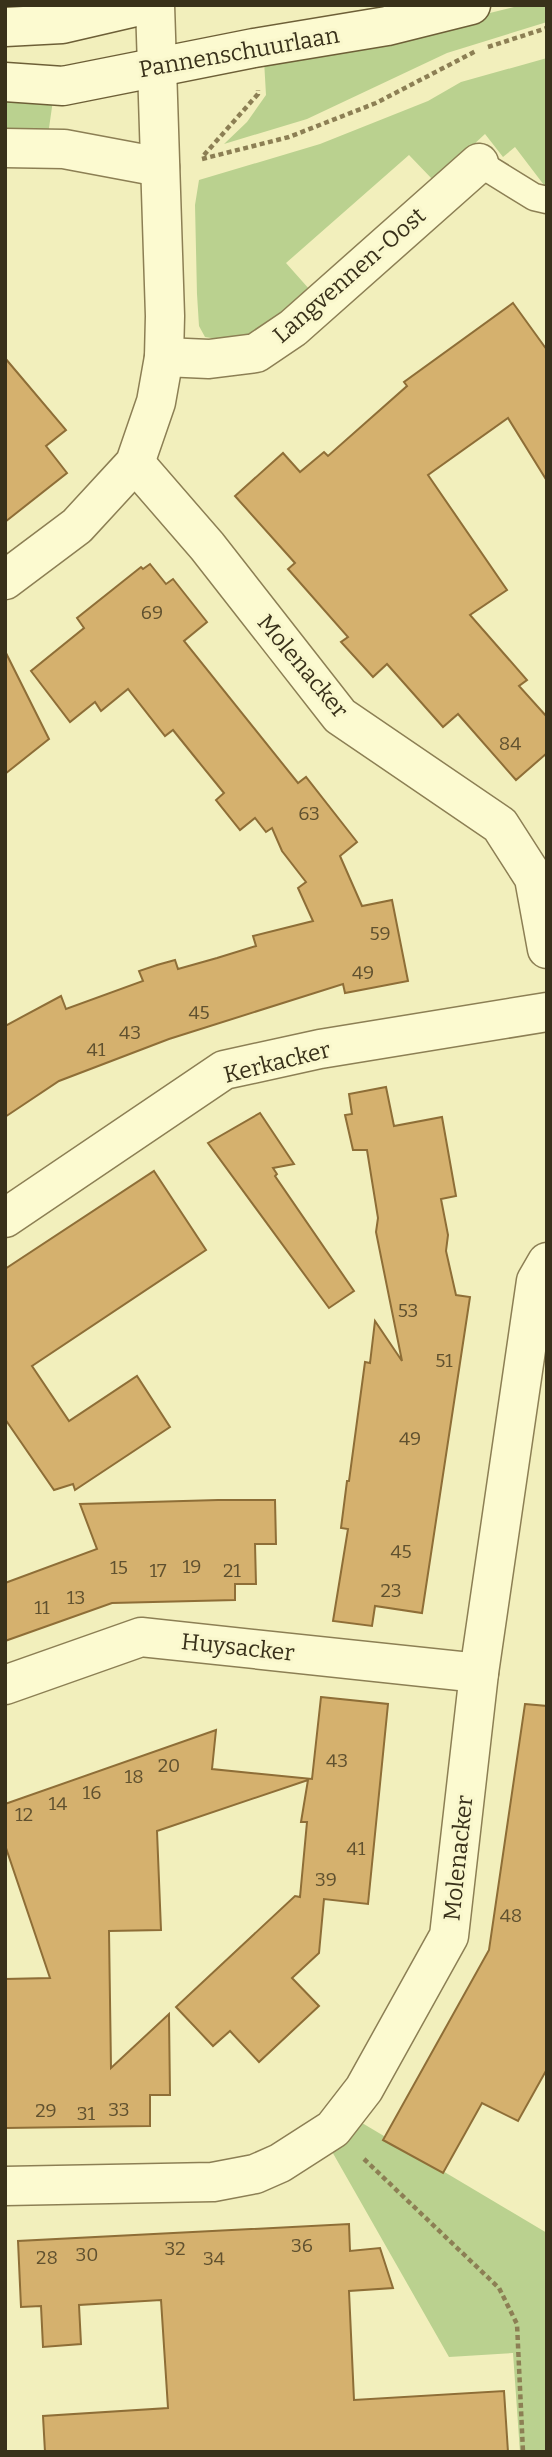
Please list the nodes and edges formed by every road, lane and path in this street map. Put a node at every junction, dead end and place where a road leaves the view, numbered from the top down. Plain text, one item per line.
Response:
1 (144, 5) edge
2 (155, 5) edge
3 (471, 5) edge
4 (5, 27) edge
5 (547, 28) edge
6 (157, 66) junction
7 (5, 82) edge
8 (258, 94) dead end
9 (5, 148) edge
10 (479, 163) joint
11 (160, 167) junction
12 (547, 200) edge
13 (164, 357) junction
14 (135, 463) junction
15 (5, 580) edge
16 (547, 949) edge
17 (547, 1012) edge
18 (5, 1218) edge
19 (547, 1262) edge
20 (479, 1673) junction
21 (5, 1685) edge
22 (333, 2129) junction
23 (5, 2186) edge
24 (523, 2452) edge

1 - 4 street
2 - 6 street
3 - 6 street, Pannenschuurlaan
5 - 8 path
6 - 7 street, Pannenschuurlaan
6 - 11 street
9 - 11 street
10 - 12 lane
10 - 13 street, Langvennen-Oost
11 - 13 street
13 - 14 street
14 - 15 street
14 - 16 street, Molenacker
17 - 18 street, Kerkacker
19 - 20 street, Molenacker
20 - 21 street, Huysacker
20 - 22 street, Molenacker
22 - 23 street, Molenacker
22 - 24 path

